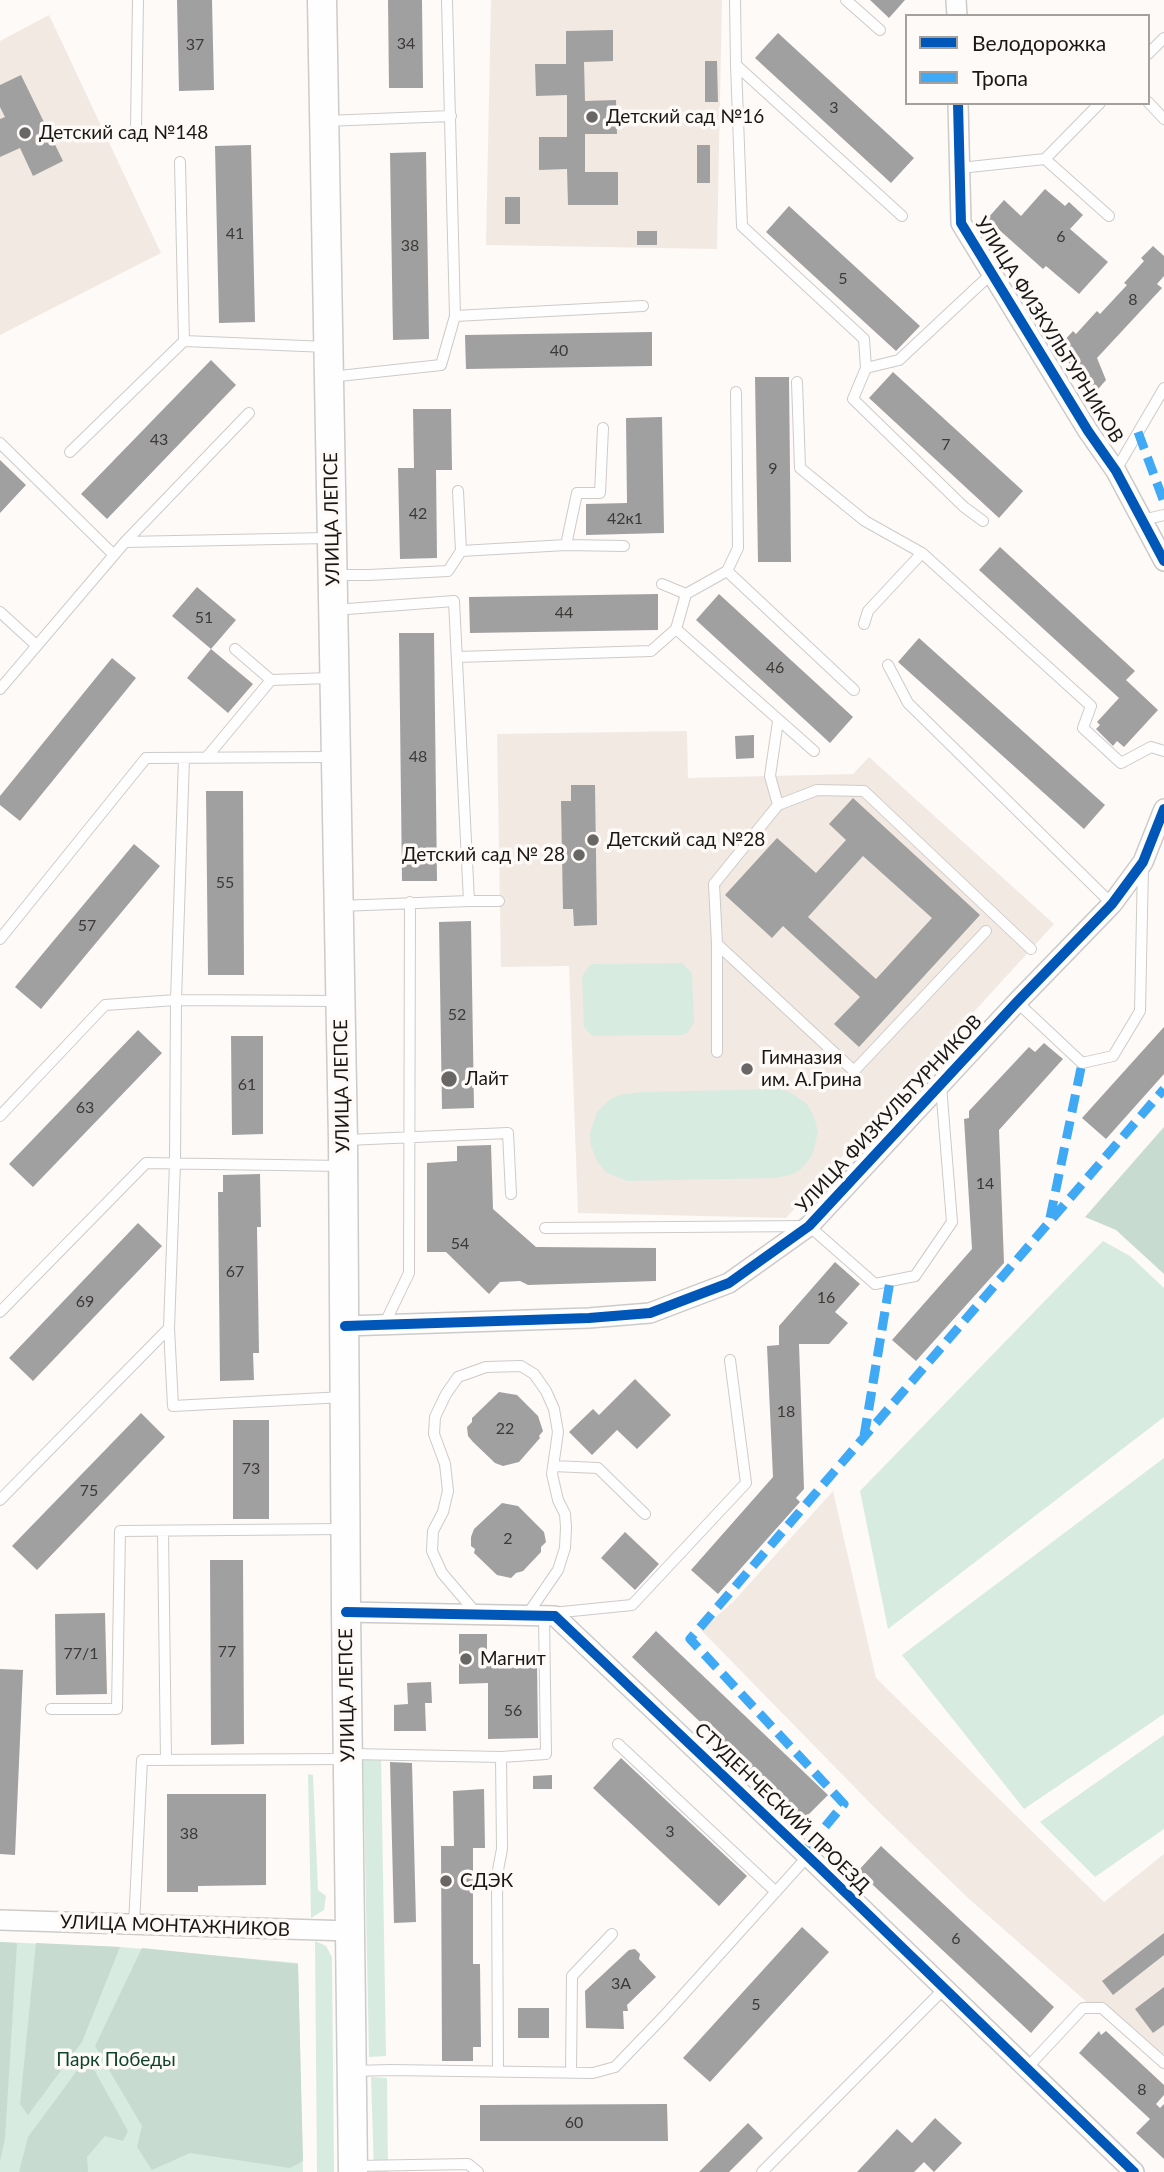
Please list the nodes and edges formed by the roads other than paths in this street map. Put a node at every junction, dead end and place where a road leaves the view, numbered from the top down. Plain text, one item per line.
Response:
1 (138, 0) edge
2 (322, 0) edge
3 (447, 0) edge
4 (735, 0) edge
5 (846, 0) edge
6 (880, 30) dead end
7 (1164, 38) edge
8 (1150, 52) edge
9 (736, 65) junction
10 (1150, 104) edge
11 (958, 105) edge
12 (1098, 105) edge
13 (451, 116) junction
14 (1164, 119) edge
15 (325, 121) junction
16 (136, 127) dead end
17 (1045, 159) junction
18 (180, 162) dead end
19 (960, 168) junction
20 (902, 216) dead end
21 (1109, 216) dead end
22 (991, 274) junction
23 (643, 306) dead end
24 (455, 316) junction
25 (184, 341) junction
26 (329, 347) junction
27 (866, 368) junction
28 (330, 377) junction
29 (797, 382) dead end
30 (1164, 388) edge
31 (736, 392) dead end
32 (249, 412) dead end
33 (603, 428) dead end
34 (0, 443) edge
35 (70, 452) dead end
36 (1116, 471) junction
37 (458, 491) dead end
38 (1164, 515) edge
39 (1142, 520) junction
40 (983, 521) dead end
41 (332, 538) junction
42 (125, 542) junction
43 (566, 545) junction
44 (624, 546) dead end
45 (461, 551) junction
46 (922, 553) junction
47 (114, 555) junction
48 (1164, 561) edge
49 (726, 571) junction
50 (333, 575) junction
51 (662, 584) dead end
52 (686, 594) junction
53 (334, 610) junction
54 (0, 612) edge
55 (864, 624) dead end
56 (676, 629) junction
57 (36, 645) junction
58 (235, 649) dead end
59 (457, 657) junction
60 (888, 665) dead end
61 (334, 678) junction
62 (271, 680) junction
63 (0, 689) edge
64 (854, 690) dead end
65 (778, 721) junction
66 (814, 751) dead end
67 (1164, 751) edge
68 (336, 757) junction
69 (184, 758) junction
70 (206, 758) junction
71 (778, 805) junction
72 (1164, 809) edge
73 (1143, 862) junction
74 (469, 901) junction
75 (499, 901) dead end
76 (410, 902) junction
77 (1112, 904) junction
78 (339, 906) junction
79 (986, 931) dead end
80 (0, 939) edge
81 (717, 944) junction
82 (1031, 949) dead end
83 (176, 1000) junction
84 (341, 1002) junction
85 (1017, 1002) junction
86 (717, 1052) dead end
87 (941, 1085) junction
88 (0, 1116) edge
89 (408, 1136) junction
90 (343, 1153) junction
91 (175, 1163) junction
92 (511, 1194) dead end
93 (809, 1226) junction
94 (545, 1227) dead end
95 (0, 1312) edge
96 (384, 1325) junction
97 (345, 1326) junction
98 (169, 1328) junction
99 (730, 1360) dead end
100 (346, 1397) junction
101 (553, 1466) junction
102 (0, 1500) edge
103 (645, 1514) dead end
104 (345, 1528) junction
105 (163, 1532) junction
106 (345, 1612) junction
107 (477, 1615) junction
108 (535, 1616) junction
109 (51, 1709) dead end
110 (618, 1744) dead end
111 (348, 1756) junction
112 (501, 1757) junction
113 (166, 1759) junction
114 (808, 1856) junction
115 (776, 1892) junction
116 (0, 1920) edge
117 (134, 1926) junction
118 (350, 1931) junction
119 (612, 1934) dead end
120 (944, 1989) junction
121 (1164, 2063) edge
122 (1026, 2069) junction
123 (352, 2071) junction
124 (498, 2071) junction
125 (571, 2073) junction
126 (353, 2169) edge
127 (478, 2172) edge
128 (762, 2172) edge
129 (1134, 2172) edge

1 - 16 lane
2 - 15 main road, УЛИЦА ЛЕПСЕ
3 - 13 lane
4 - 9 lane
5 - 6 lane
7 - 8 lane
9 - 20 lane
9 - 27 lane
10 - 14 lane
11 - 19 street, УЛИЦА ФИЗКУЛЬТУРНИКОВ
12 - 17 lane
13 - 15 lane
13 - 24 lane
15 - 26 main road, УЛИЦА ЛЕПСЕ
17 - 19 lane
17 - 21 lane
18 - 25 lane
19 - 22 street, УЛИЦА ФИЗКУЛЬТУРНИКОВ
22 - 27 lane
22 - 36 street, УЛИЦА ФИЗКУЛЬТУРНИКОВ
23 - 24 lane
24 - 28 lane
25 - 26 lane
25 - 35 lane
26 - 28 main road, УЛИЦА ЛЕПСЕ
27 - 40 lane
28 - 41 main road, УЛИЦА ЛЕПСЕ
29 - 46 lane
30 - 36 lane
31 - 49 lane
32 - 42 lane
33 - 43 lane
34 - 47 lane
36 - 39 street, УЛИЦА ФИЗКУЛЬТУРНИКОВ
37 - 45 lane
38 - 39 lane
39 - 48 street, УЛИЦА ФИЗКУЛЬТУРНИКОВ
41 - 42 lane
41 - 50 main road, УЛИЦА ЛЕПСЕ
42 - 47 lane
43 - 44 lane
43 - 45 lane
45 - 50 lane
46 - 55 lane
46 - 67 lane
47 - 57 lane
49 - 52 lane
49 - 64 lane
50 - 53 main road, УЛИЦА ЛЕПСЕ
51 - 52 lane
52 - 56 lane
53 - 59 lane
53 - 61 main road, УЛИЦА ЛЕПСЕ
54 - 57 lane
56 - 59 lane
56 - 65 lane
57 - 63 lane
58 - 62 lane
59 - 74 lane
60 - 77 lane
61 - 62 lane
61 - 68 main road, УЛИЦА ЛЕПСЕ
62 - 70 lane
65 - 66 lane
65 - 71 lane
68 - 70 lane
68 - 78 main road, УЛИЦА ЛЕПСЕ
69 - 70 lane
69 - 80 lane
69 - 83 lane
71 - 81 lane
71 - 82 lane
72 - 73 street, УЛИЦА ФИЗКУЛЬТУРНИКОВ
73 - 77 street, УЛИЦА ФИЗКУЛЬТУРНИКОВ
73 - 85 lane
74 - 75 lane
74 - 76 lane
76 - 78 lane
76 - 89 lane
77 - 85 street, УЛИЦА ФИЗКУЛЬТУРНИКОВ
78 - 84 main road, УЛИЦА ЛЕПСЕ
79 - 81 lane
81 - 86 lane
83 - 84 lane
83 - 88 lane
83 - 91 lane
84 - 90 main road, УЛИЦА ЛЕПСЕ
85 - 87 street, УЛИЦА ФИЗКУЛЬТУРНИКОВ
87 - 93 street, УЛИЦА ФИЗКУЛЬТУРНИКОВ
87 - 93 lane
89 - 90 lane
89 - 92 lane
89 - 96 lane
90 - 91 lane
90 - 97 main road, УЛИЦА ЛЕПСЕ
91 - 95 lane
91 - 98 lane
93 - 94 lane
93 - 96 street, УЛИЦА ФИЗКУЛЬТУРНИКОВ
96 - 97 street, УЛИЦА ФИЗКУЛЬТУРНИКОВ
97 - 100 main road, УЛИЦА ЛЕПСЕ
98 - 100 lane
98 - 102 lane
99 - 108 lane
100 - 104 main road, УЛИЦА ЛЕПСЕ
101 - 103 lane
101 - 107 lane
101 - 108 lane
104 - 105 lane
104 - 106 main road, УЛИЦА ЛЕПСЕ
105 - 109 lane
105 - 113 lane
106 - 107 street, СТУДЕНЧЕСКИЙ ПРОЕЗД
106 - 111 main road, УЛИЦА ЛЕПСЕ
107 - 108 street, СТУДЕНЧЕСКИЙ ПРОЕЗД
108 - 112 lane
108 - 114 street, СТУДЕНЧЕСКИЙ ПРОЕЗД
110 - 115 lane
111 - 112 lane
111 - 113 lane
111 - 118 main road, УЛИЦА ЛЕПСЕ
112 - 124 lane
113 - 117 lane
114 - 115 lane
114 - 120 street, СТУДЕНЧЕСКИЙ ПРОЕЗД
115 - 125 lane
116 - 117 street, УЛИЦА МОНТАЖНИКОВ
117 - 118 street, УЛИЦА МОНТАЖНИКОВ
118 - 123 main road, УЛИЦА ЛЕПСЕ
119 - 125 lane
120 - 122 street, СТУДЕНЧЕСКИЙ ПРОЕЗД
120 - 128 lane
121 - 122 lane
122 - 129 street, СТУДЕНЧЕСКИЙ ПРОЕЗД
123 - 124 lane
123 - 126 main road, УЛИЦА ЛЕПСЕ
124 - 125 lane
126 - 127 lane

